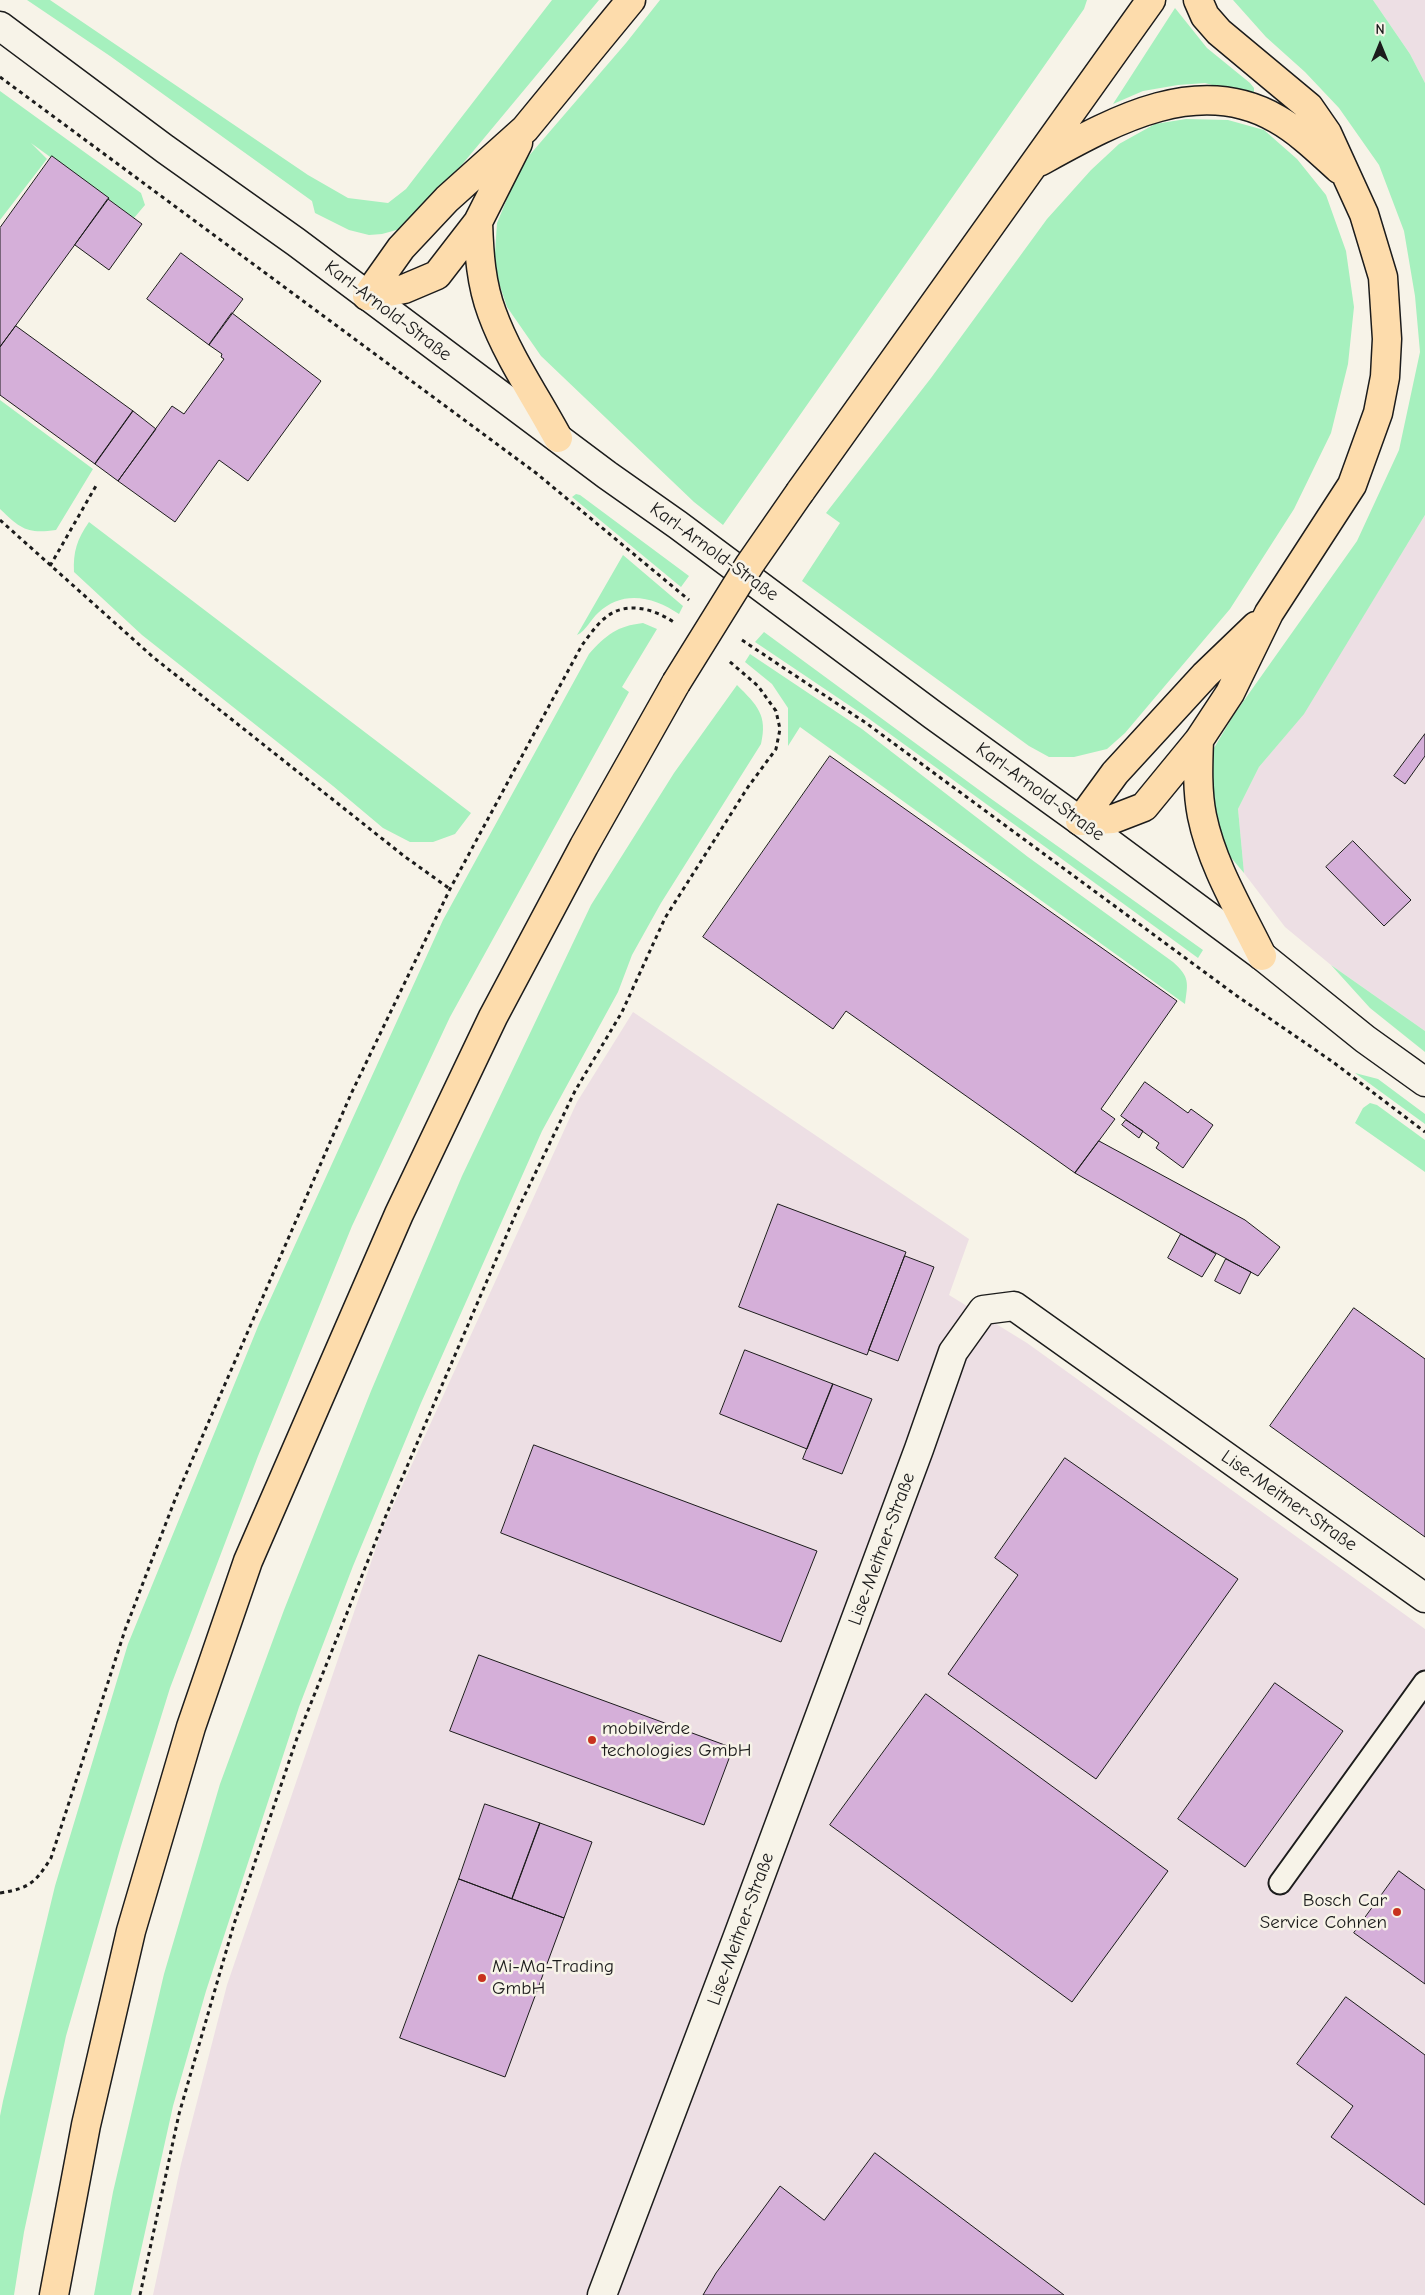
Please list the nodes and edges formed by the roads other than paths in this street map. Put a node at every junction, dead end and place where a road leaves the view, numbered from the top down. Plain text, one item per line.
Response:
1 (631, 0) edge
2 (1127, 0) edge
3 (1150, 0) edge
4 (1198, 0) edge
5 (0, 26) edge
6 (1122, 39) junction
7 (525, 129) junction
8 (1034, 165) junction
9 (1349, 178) junction
10 (478, 222) junction
11 (367, 296) junction
12 (558, 438) junction
13 (1270, 613) junction
14 (1199, 740) junction
15 (1080, 820) junction
16 (1262, 956) junction
17 (1425, 1082) edge
18 (1425, 1598) edge
19 (1425, 1682) edge
20 (1280, 1883) dead end
21 (54, 2295) edge
22 (602, 2295) edge

1 - 7 highway
2 - 6 highway
3 - 6 highway
4 - 9 highway
5 - 11 main road, Karl-Arnold-Straße
6 - 8 highway
7 - 10 highway
7 - 11 highway
8 - 9 highway
8 - 21 highway, bridge
9 - 13 highway
10 - 11 highway
10 - 12 highway
11 - 12 main road, Karl-Arnold-Straße
12 - 15 main road, Karl-Arnold-Straße
13 - 14 highway
13 - 15 highway
14 - 15 highway
14 - 16 highway
15 - 16 main road, Karl-Arnold-Straße
16 - 17 main road, Karl-Arnold-Straße
18 - 22 main road, Lise-Meitner-Straße
19 - 20 lane

